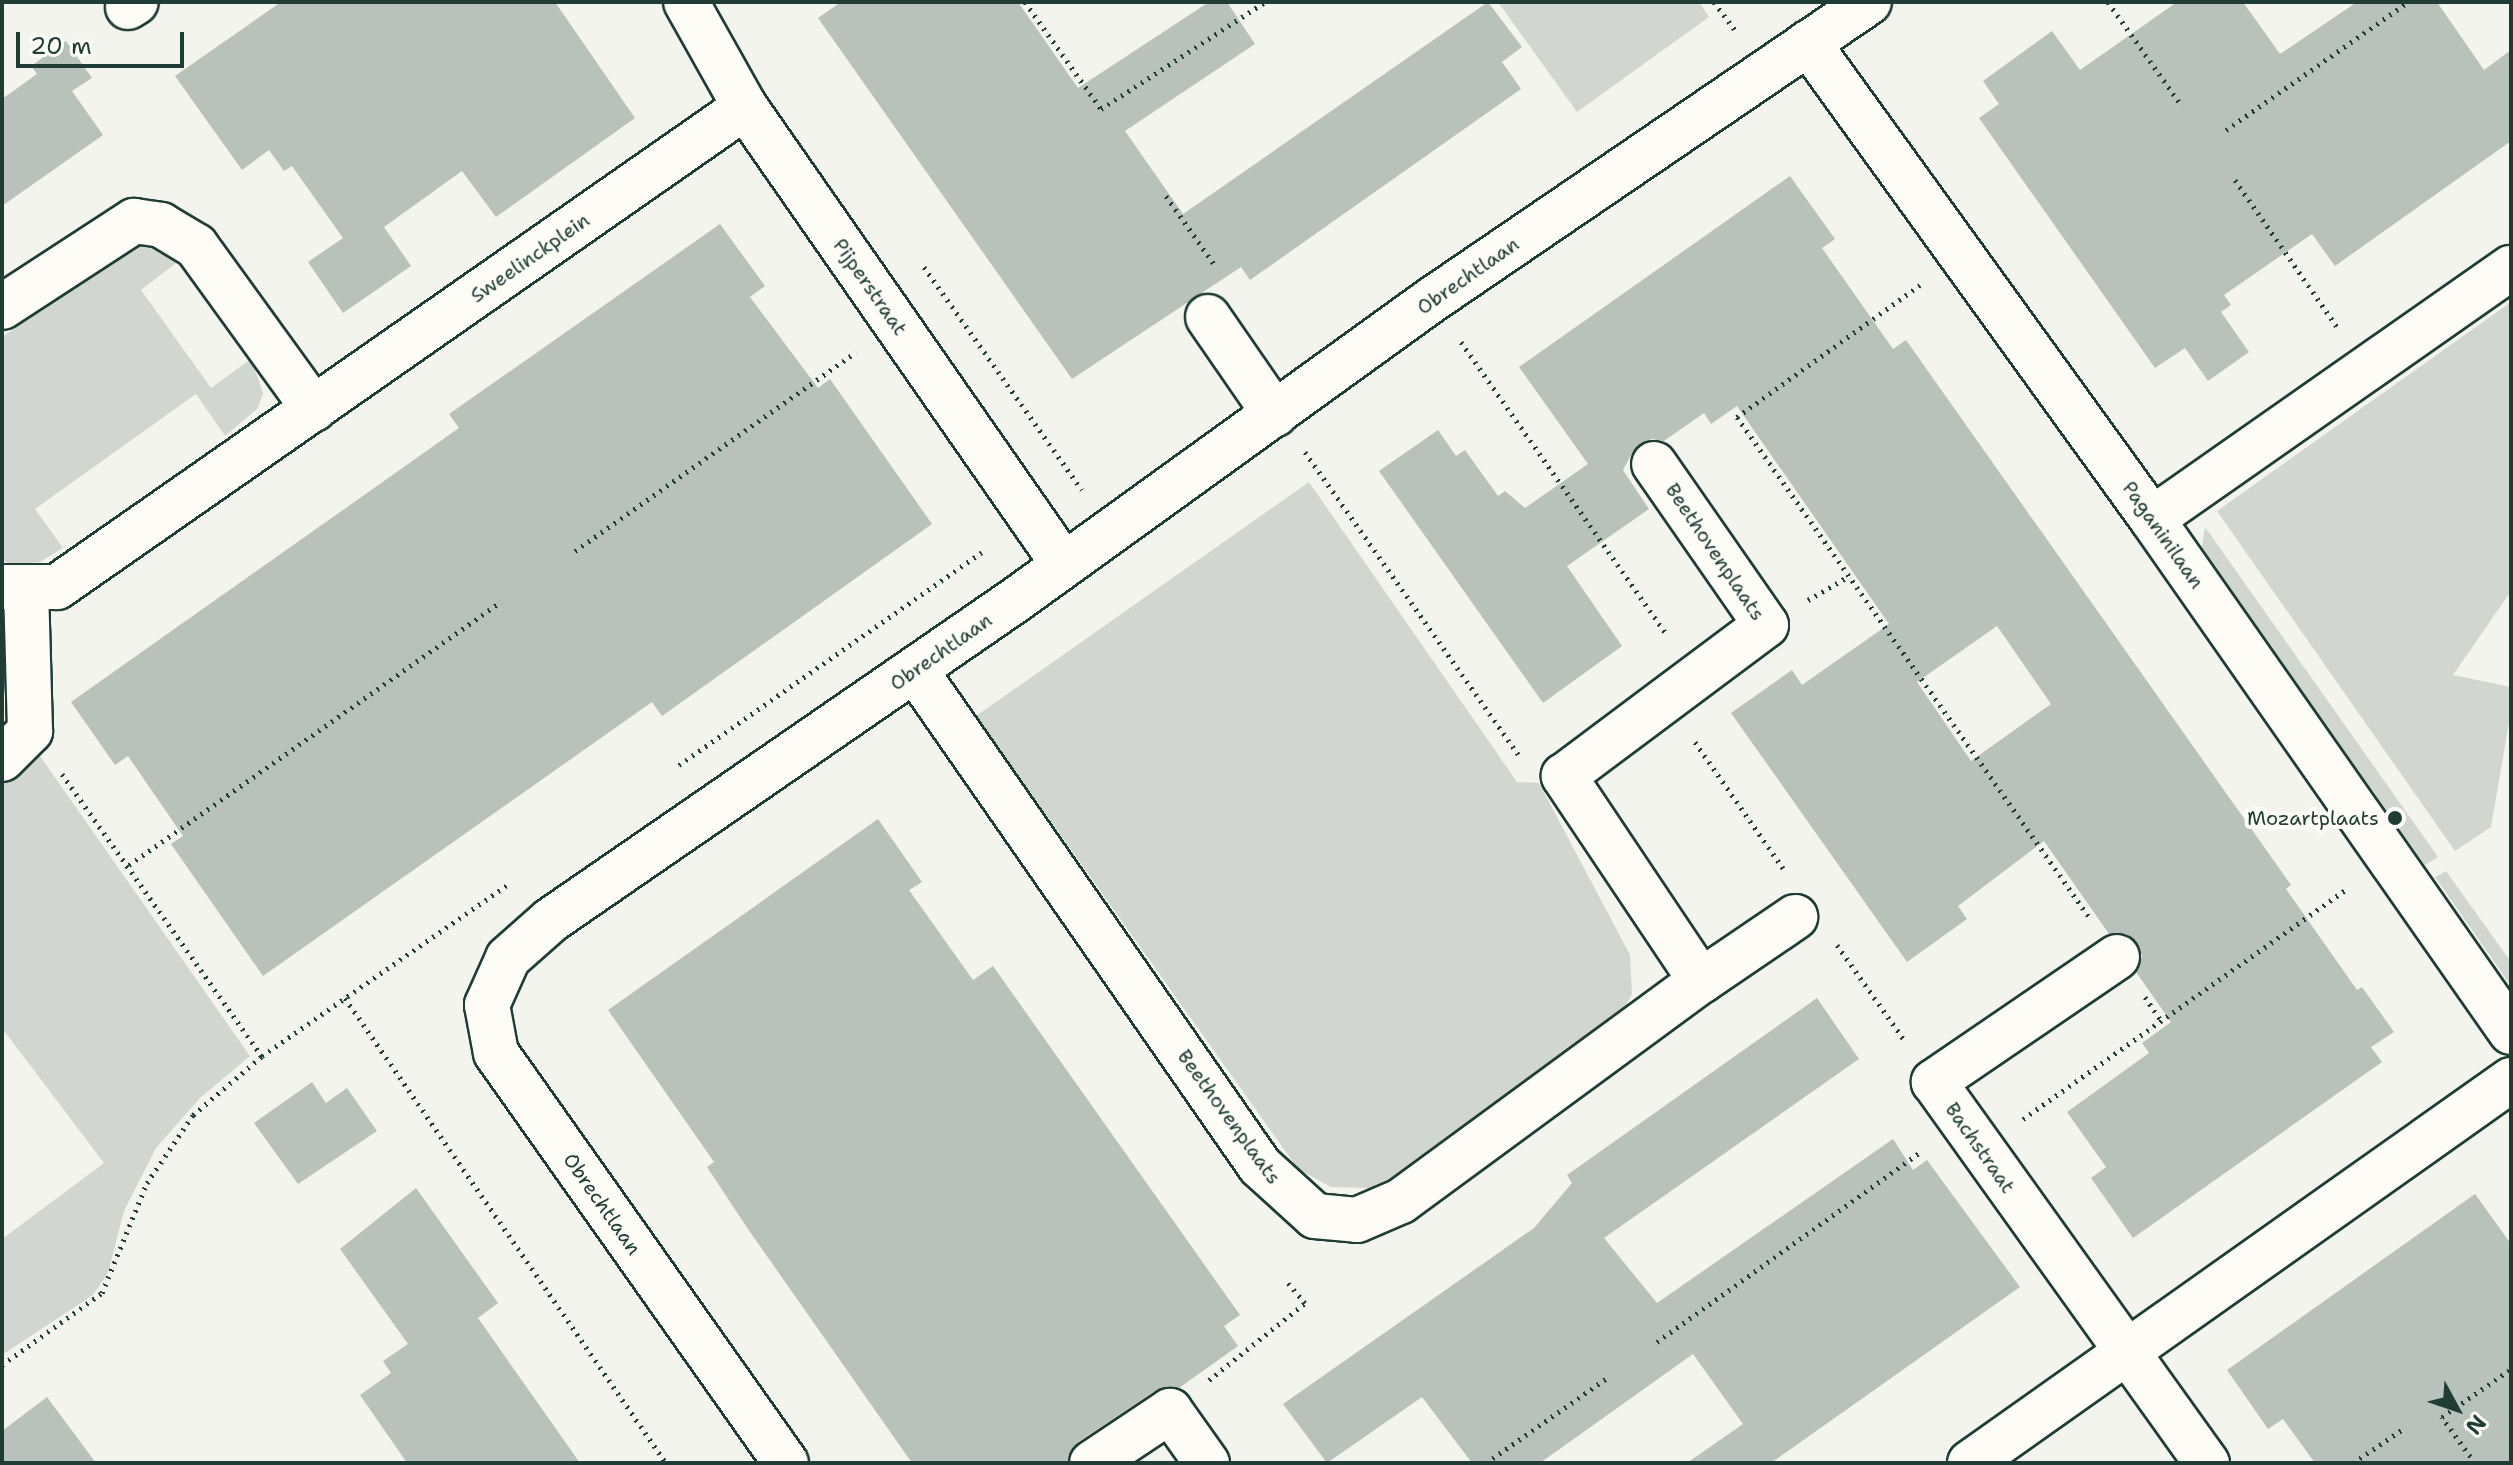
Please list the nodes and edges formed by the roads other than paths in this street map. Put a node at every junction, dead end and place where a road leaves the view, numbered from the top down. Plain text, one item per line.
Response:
1 (686, 2) edge
2 (1869, 2) edge
3 (1808, 43) junction
4 (745, 107) junction
5 (2511, 268) edge
6 (2, 307) edge
7 (1208, 317) dead end
8 (314, 409) junction
9 (1275, 414) junction
10 (1654, 464) dead end
11 (2152, 519) junction
12 (1064, 565) junction
13 (14, 589) edge
14 (915, 670) junction
15 (16, 745) edge
16 (1795, 917) dead end
17 (2117, 957) road end
18 (1701, 981) junction
19 (2511, 1032) edge
20 (2511, 1080) edge
21 (2130, 1352) junction
22 (786, 1463) edge
23 (1092, 1463) edge
24 (1207, 1463) edge
25 (1970, 1463) edge
26 (2207, 1463) edge

1 - 4 street, Pijperstraat
2 - 3 street, Obrechtlaan
3 - 9 street, Obrechtlaan
3 - 11 street, Paganinilaan
4 - 8 street, Sweelinckplein
4 - 12 street, Pijperstraat
5 - 11 street
6 - 8 street
7 - 9 street
8 - 13 street, Sweelinckplein
9 - 12 street, Obrechtlaan
10 - 18 street, Beethovenplaats
11 - 19 street, Paganinilaan
12 - 14 street, Obrechtlaan
13 - 15 street
14 - 18 street, Beethovenplaats
14 - 22 street, Obrechtlaan
16 - 18 street, Beethovenplaats
17 - 21 street, Bachstraat
20 - 21 street
21 - 25 street
21 - 26 street, Bachstraat
23 - 24 street

